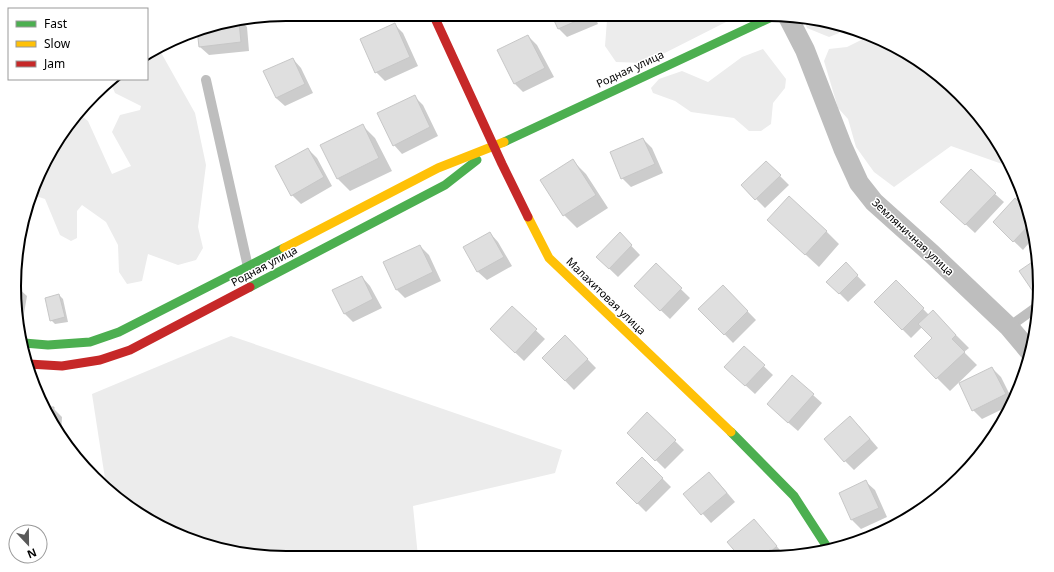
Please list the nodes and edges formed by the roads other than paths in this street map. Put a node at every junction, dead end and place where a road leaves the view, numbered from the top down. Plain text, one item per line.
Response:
1 (436, 21) edge
2 (763, 21) edge
3 (791, 22) edge
4 (206, 80) dead end
5 (495, 146) junction
6 (248, 267) junction
7 (1032, 311) edge
8 (1009, 327) junction
9 (1027, 342) edge
10 (27, 343) edge
11 (33, 364) edge
12 (826, 545) edge

1 - 5 street, Малахитовая улица
2 - 5 street, Родная улица
3 - 8 street, Земляничная улица
4 - 6 lane
5 - 6 street, Родная улица
5 - 11 street, Родная улица
5 - 12 street, Малахитовая улица
6 - 10 street, Родная улица
7 - 8 lane
8 - 9 street, Земляничная улица

